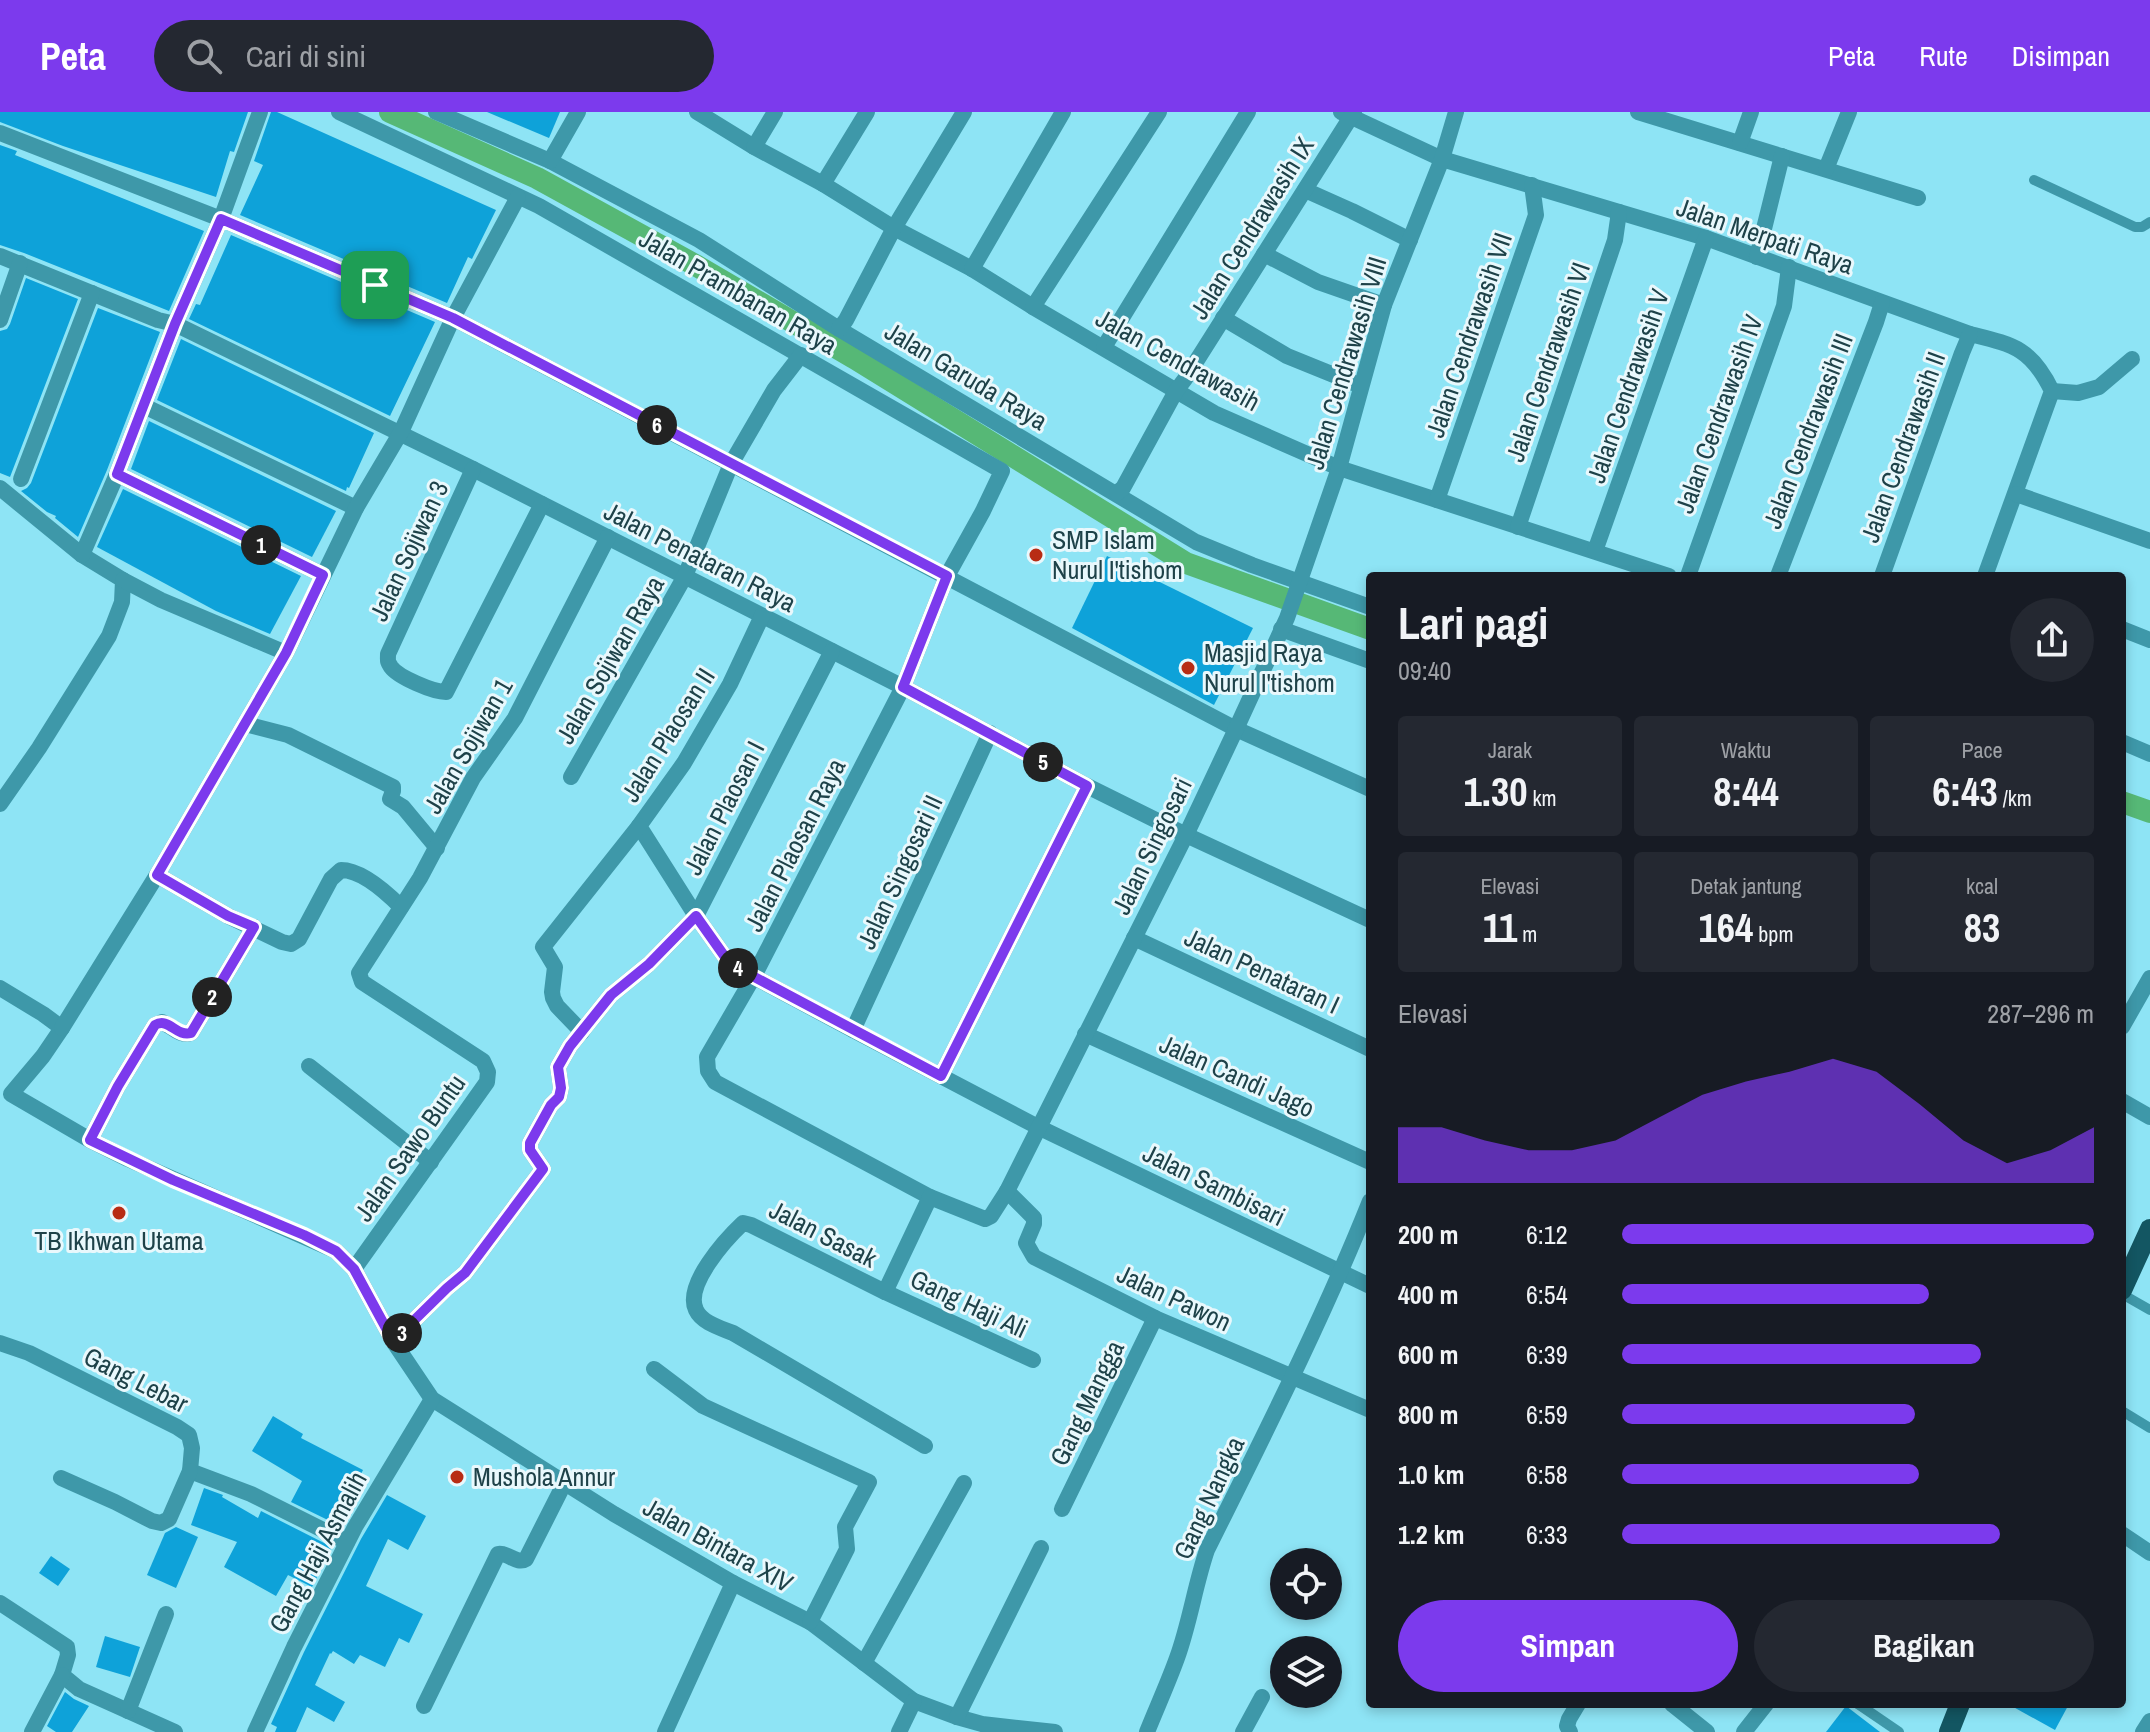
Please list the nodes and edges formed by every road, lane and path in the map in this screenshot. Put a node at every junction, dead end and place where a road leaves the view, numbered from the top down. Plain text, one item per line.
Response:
1 (260, 112) edge
2 (339, 112) edge
3 (436, 112) edge
4 (578, 112) edge
5 (697, 112) edge
6 (775, 112) edge
7 (867, 112) edge
8 (964, 112) edge
9 (1063, 112) edge
10 (1159, 112) edge
11 (1248, 112) edge
12 (1456, 112) edge
13 (1751, 112) edge
14 (1849, 112) edge
15 (1649, 113) edge
16 (1349, 114) edge
17 (0, 133) edge
18 (1740, 143) junction
19 (754, 147) junction
20 (1782, 156) junction
21 (1442, 159) junction
22 (550, 161) junction
23 (1826, 169) junction
24 (2034, 180) dead end
25 (823, 184) junction
26 (1532, 185) junction
27 (1305, 190) junction
28 (518, 197) junction
29 (1918, 198) dead end
30 (1619, 212) junction
31 (221, 219) junction
32 (2150, 222) edge
33 (894, 228) junction
34 (1706, 238) junction
35 (1410, 240) junction
36 (1264, 254) junction
37 (0, 256) edge
38 (1757, 257) junction
39 (20, 263) junction
40 (1789, 267) junction
41 (972, 269) junction
42 (92, 293) junction
43 (1882, 303) junction
44 (1384, 305) junction
45 (1033, 307) junction
46 (453, 318) junction
47 (1223, 318) junction
48 (0, 320) edge
49 (175, 324) junction
50 (839, 329) junction
51 (1970, 334) junction
52 (1104, 347) junction
53 (801, 355) junction
54 (2132, 359) dead end
55 (1361, 386) junction
56 (1176, 391) junction
57 (2052, 391) junction
58 (144, 406) junction
59 (401, 432) junction
60 (731, 464) junction
61 (1339, 468) junction
62 (473, 469) junction
63 (117, 474) junction
64 (21, 479) dead end
65 (0, 488) edge
66 (1117, 493) junction
67 (2016, 494) junction
68 (1437, 500) junction
69 (542, 504) junction
70 (356, 508) junction
71 (1518, 527) junction
72 (608, 537) junction
73 (2150, 541) edge
74 (1595, 551) junction
75 (82, 555) junction
76 (1637, 571) edge
77 (1689, 572) edge
78 (1780, 572) edge
79 (1883, 572) edge
80 (1987, 572) edge
81 (323, 575) junction
82 (685, 576) junction
83 (947, 576) junction
84 (123, 580) junction
85 (1298, 589) junction
86 (1366, 606) edge
87 (762, 616) junction
88 (1284, 623) junction
89 (2126, 631) edge
90 (2150, 640) edge
91 (832, 651) junction
92 (286, 653) junction
93 (1366, 659) edge
94 (903, 687) junction
95 (245, 724) junction
96 (1236, 729) junction
97 (990, 733) junction
98 (2126, 744) edge
99 (2150, 754) edge
100 (571, 777) dead end
101 (1087, 786) junction
102 (1366, 787) edge
103 (0, 804) edge
104 (639, 826) junction
105 (1186, 835) junction
106 (437, 848) junction
107 (157, 875) junction
108 (401, 907) junction
109 (696, 916) junction
110 (1366, 918) edge
111 (254, 927) junction
112 (1134, 938) junction
113 (359, 973) joint
114 (754, 976) junction
115 (2150, 978) edge
116 (0, 988) edge
117 (2126, 1020) edge
118 (62, 1028) junction
119 (853, 1030) junction
120 (582, 1032) junction
121 (1085, 1034) junction
122 (1366, 1047) edge
123 (309, 1066) dead end
124 (941, 1076) junction
125 (5, 1100) edge
126 (2126, 1103) edge
127 (2150, 1117) edge
128 (1038, 1127) junction
129 (90, 1140) junction
130 (1366, 1160) edge
131 (431, 1162) junction
132 (1007, 1191) junction
133 (930, 1197) junction
134 (1366, 1211) edge
135 (2150, 1229) edge
136 (354, 1269) junction
137 (1341, 1273) junction
138 (2126, 1283) edge
139 (1366, 1284) edge
140 (885, 1292) junction
141 (2126, 1295) edge
142 (2150, 1310) edge
143 (1155, 1318) junction
144 (393, 1341) junction
145 (0, 1343) edge
146 (1033, 1360) dead end
147 (654, 1369) dead end
148 (1293, 1377) junction
149 (432, 1399) junction
150 (1366, 1408) edge
151 (2126, 1413) edge
152 (2150, 1428) edge
153 (925, 1446) dead end
154 (190, 1471) junction
155 (61, 1478) dead end
156 (964, 1483) dead end
157 (564, 1484) junction
158 (1062, 1509) dead end
159 (2126, 1537) edge
160 (347, 1542) junction
161 (1041, 1548) dead end
162 (2150, 1553) edge
163 (733, 1583) junction
164 (0, 1603) edge
165 (166, 1614) dead end
166 (810, 1622) junction
167 (864, 1663) junction
168 (62, 1675) junction
169 (1262, 1697) dead end
170 (914, 1701) junction
171 (424, 1706) dead end
172 (1576, 1708) edge
173 (1677, 1708) edge
174 (1763, 1708) edge
175 (1864, 1708) edge
176 (1958, 1708) edge
177 (128, 1711) junction
178 (957, 1717) junction
179 (2150, 1721) edge
180 (32, 1732) edge
181 (175, 1732) edge
182 (255, 1732) edge
183 (665, 1732) edge
184 (899, 1732) edge
185 (1055, 1732) edge
186 (1147, 1732) edge
187 (1243, 1732) edge
188 (1570, 1732) edge
189 (1707, 1732) edge
190 (1744, 1732) edge
191 (1899, 1732) edge
192 (1949, 1732) edge
193 (2143, 1732) edge

1 - 31 street
2 - 28 street, Jalan Prambanan Raya
3 - 22 street, Jalan Garuda Raya
4 - 22 street
5 - 19 street, Jalan Cendrawasih
6 - 19 street
7 - 25 street
8 - 33 street
9 - 41 street
10 - 45 street
11 - 52 street
12 - 21 street, Jalan Cendrawasih VIII
13 - 18 street
14 - 23 street
15 - 18 street
16 - 21 street, Jalan Merpati Raya
16 - 27 street, Jalan Cendrawasih IX
17 - 31 street
18 - 20 street
19 - 25 street, Jalan Cendrawasih
20 - 23 street
20 - 38 street
21 - 26 street, Jalan Merpati Raya
21 - 35 street, Jalan Cendrawasih VIII
22 - 50 street, Jalan Garuda Raya
23 - 29 street
24 - 32 lane
25 - 33 street, Jalan Cendrawasih
26 - 30 street, Jalan Merpati Raya
26 - 68 street, Jalan Cendrawasih VII
27 - 35 street
27 - 36 street, Jalan Cendrawasih IX
28 - 46 street, Jalan Bintara XIV
28 - 53 street, Jalan Prambanan Raya
30 - 34 street, Jalan Merpati Raya
30 - 71 street, Jalan Cendrawasih VI
31 - 46 street
31 - 49 street
33 - 41 street, Jalan Cendrawasih
33 - 50 street
34 - 38 street, Jalan Merpati Raya
34 - 74 street, Jalan Cendrawasih V
35 - 44 street, Jalan Cendrawasih VIII
36 - 44 street
36 - 47 street, Jalan Cendrawasih IX
37 - 39 street, Jalan Penataran Raya
38 - 40 street, Jalan Merpati Raya
39 - 42 street, Jalan Penataran Raya
39 - 48 street
40 - 43 street, Jalan Merpati Raya
40 - 77 street, Jalan Cendrawasih IV
41 - 45 street, Jalan Cendrawasih
42 - 49 street, Jalan Penataran Raya
42 - 64 street
43 - 51 street, Jalan Merpati Raya
43 - 78 street, Jalan Cendrawasih III
44 - 55 street, Jalan Cendrawasih VIII
45 - 52 street, Jalan Cendrawasih
46 - 59 street, Jalan Bintara XIV
46 - 60 street
47 - 55 street
47 - 56 street, Jalan Cendrawasih IX
49 - 58 street
49 - 59 street, Jalan Penataran Raya
50 - 66 street, Jalan Garuda Raya
51 - 57 street, Jalan Merpati Raya
51 - 79 street, Jalan Cendrawasih II
52 - 56 street, Jalan Cendrawasih
53 - 60 street, Jalan Sojiwan Raya
53 - 83 street, Jalan Prambanan Raya
54 - 57 street
55 - 61 street, Jalan Cendrawasih VIII
56 - 61 street, Jalan Cendrawasih
56 - 66 street, Jalan Cendrawasih IX
57 - 67 street
58 - 63 street
58 - 70 street
59 - 62 street, Jalan Penataran Raya
59 - 70 street, Jalan Bintara XIV
60 - 82 street, Jalan Sojiwan Raya
60 - 83 street
61 - 68 street, Jalan Cendrawasih
61 - 85 street, Jalan Cendrawasih VIII
62 - 69 street, Jalan Penataran Raya
62 - 69 street, Jalan Sojiwan 3
63 - 75 street
63 - 81 street
65 - 75 street
66 - 85 street, Jalan Garuda Raya
67 - 73 street
67 - 80 street
68 - 71 street, Jalan Cendrawasih
69 - 72 street, Jalan Penataran Raya
70 - 81 street, Jalan Bintara XIV
71 - 74 street, Jalan Cendrawasih
72 - 82 street, Jalan Penataran Raya
72 - 106 street, Jalan Sojiwan 1
74 - 76 street, Jalan Cendrawasih
75 - 84 street
81 - 92 street, Jalan Bintara XIV
82 - 87 street, Jalan Penataran Raya
82 - 100 street, Jalan Sojiwan Raya
83 - 94 street, Jalan Plaosan Raya
83 - 96 street
84 - 92 street
84 - 103 street
85 - 86 street, Jalan Garuda Raya
85 - 88 street, Jalan Singosari
87 - 91 street, Jalan Penataran Raya
87 - 104 street, Jalan Plaosan II
88 - 93 street
88 - 96 street, Jalan Singosari
89 - 90 street
91 - 94 street, Jalan Penataran Raya
91 - 109 street, Jalan Plaosan I
92 - 95 street, Jalan Bintara XIV
94 - 97 street, Jalan Penataran Raya
94 - 114 street, Jalan Plaosan Raya
95 - 106 street
95 - 107 street, Jalan Bintara XIV
96 - 102 street
96 - 105 street, Jalan Singosari
97 - 101 street, Jalan Penataran Raya
97 - 119 street, Jalan Singosari II
98 - 99 street
101 - 105 street, Jalan Penataran Raya
101 - 124 street
104 - 109 street, Jalan Plaosan II
104 - 120 street
105 - 110 street, Jalan Penataran Raya
105 - 112 street, Jalan Singosari
106 - 108 street, Jalan Sojiwan 1
107 - 111 street
107 - 118 street, Jalan Bintara XIV
108 - 111 street
108 - 113 street, Jalan Sojiwan 1
109 - 114 street, Jalan Plaosan II
109 - 120 street, Jalan Plaosan I
111 - 129 street
112 - 121 street, Jalan Singosari
112 - 122 street, Jalan Penataran I
113 - 131 street, Jalan Sawo Buntu
114 - 119 street, Jalan Plaosan II
114 - 133 street, Jalan Plaosan Raya
115 - 117 street
116 - 118 street
118 - 125 street, Jalan Bintara XIV
119 - 124 street, Jalan Sambisari
120 - 144 street, Jalan Plaosan I
121 - 128 street, Jalan Singosari
121 - 130 street, Jalan Candi Jago
123 - 131 street
124 - 128 street, Jalan Sambisari
125 - 129 street, Jalan Bintara XIV
126 - 127 street
128 - 132 street
128 - 137 street, Jalan Sambisari
129 - 136 street, Jalan Bintara XIV
131 - 136 street, Jalan Sawo Buntu
132 - 133 street
132 - 143 street, Jalan Pawon
133 - 140 street, Jalan Sasak
134 - 137 street, Gang Nangka
135 - 138 main road
136 - 144 street, Jalan Bintara XIV
137 - 139 street, Jalan Sambisari
137 - 148 street, Gang Nangka
140 - 146 street, Gang Haji Ali
140 - 153 street, Jalan Sasak
141 - 142 lane
143 - 148 street, Jalan Pawon
143 - 158 street, Gang Mangga
144 - 149 street, Jalan Bintara XIV
145 - 154 street, Gang Lebar
147 - 166 street
148 - 150 street, Jalan Pawon
148 - 186 street, Gang Nangka
149 - 157 street, Jalan Bintara XIV
149 - 160 street, Gang Haji Asmalih
151 - 152 lane
154 - 155 street
154 - 160 street
156 - 167 street
157 - 163 street, Jalan Bintara XIV
157 - 171 street
159 - 162 street
160 - 182 street, Gang Haji Asmalih
161 - 178 street
163 - 166 street, Jalan Bintara XIV
163 - 183 street
164 - 168 street
165 - 177 street
166 - 167 street, Jalan Bintara XIV
167 - 170 street, Jalan Bintara XIV
168 - 177 street
168 - 180 street
169 - 187 street
170 - 178 street, Jalan Bintara XIV
170 - 184 street
172 - 188 street
173 - 189 street
174 - 190 street
175 - 191 lane
176 - 192 main road
177 - 181 street
178 - 185 street, Jalan Bintara XIV
179 - 193 street

